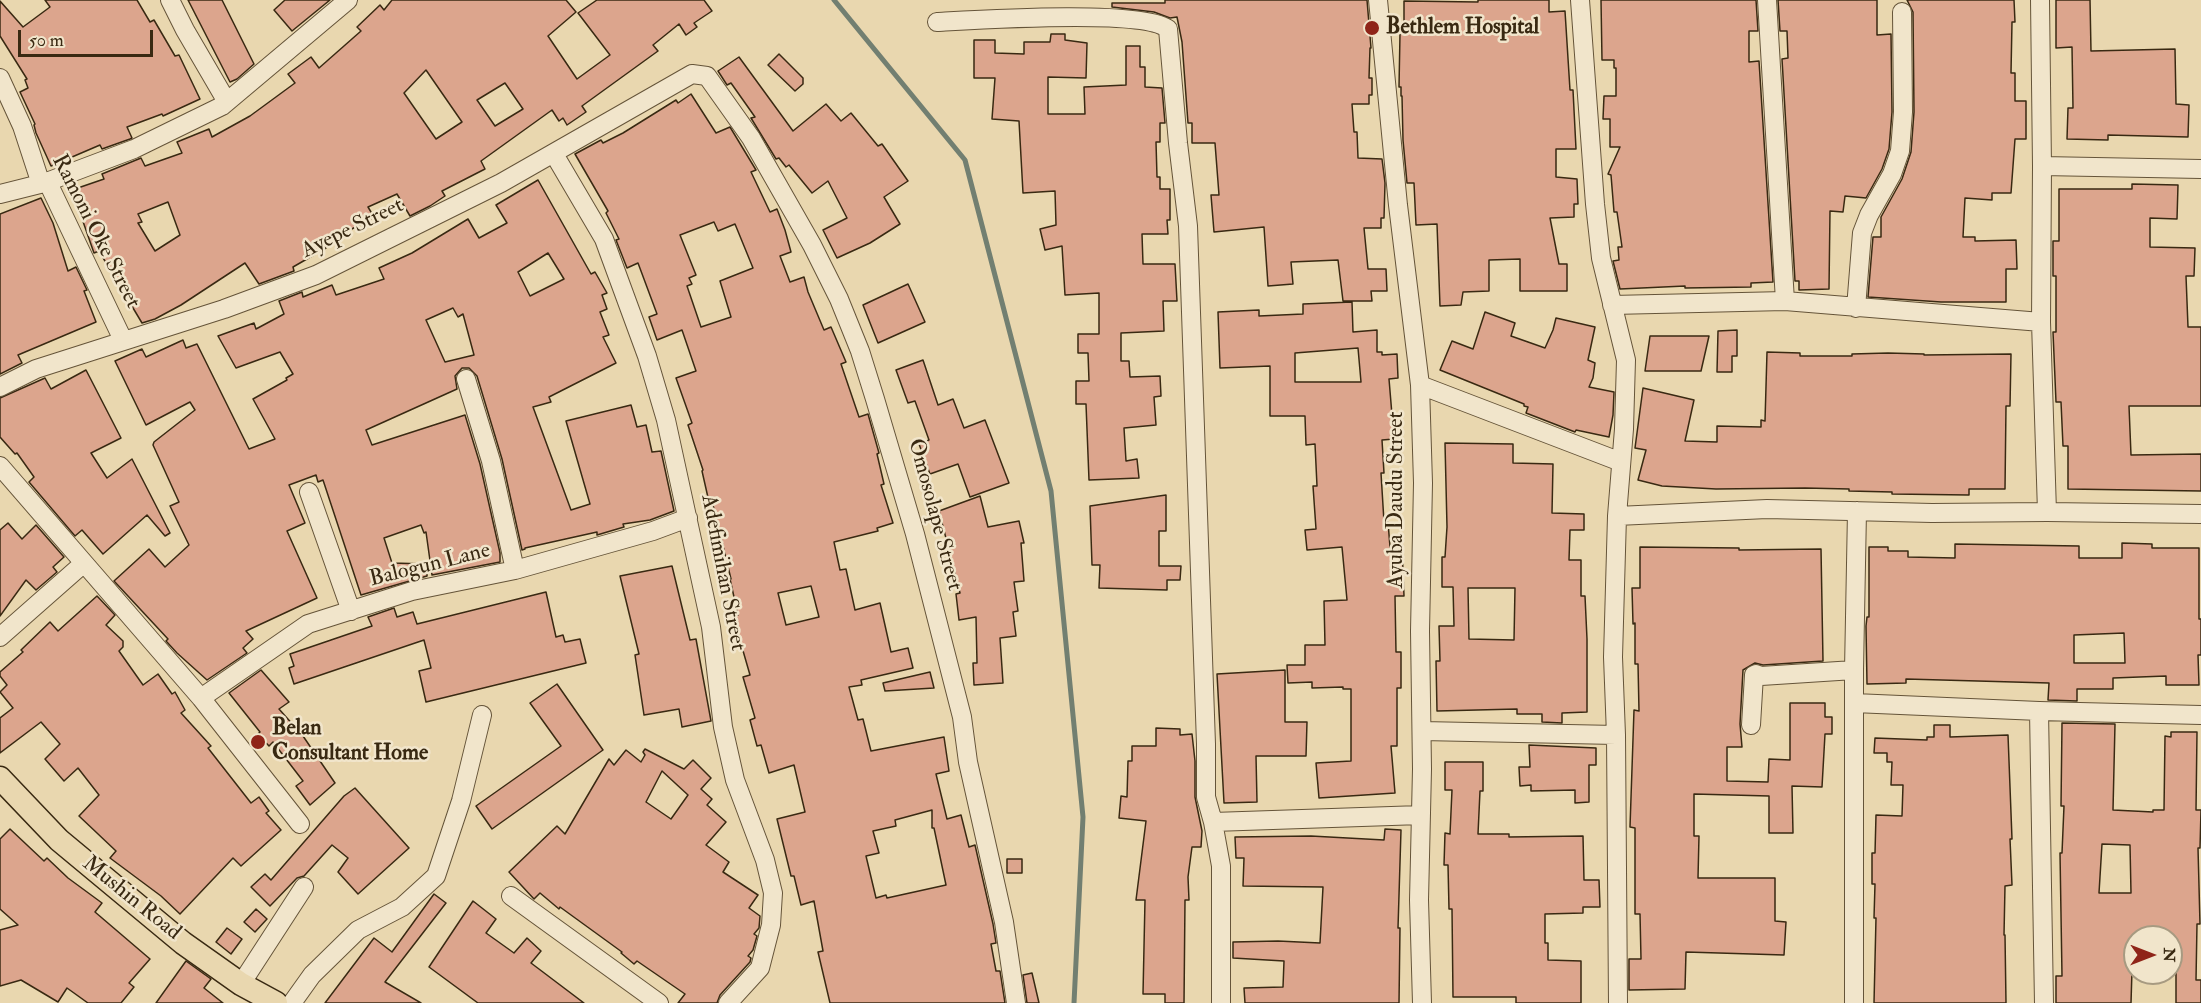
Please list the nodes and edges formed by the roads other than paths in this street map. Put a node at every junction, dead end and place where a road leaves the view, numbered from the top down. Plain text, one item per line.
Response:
1 (170, 0) edge
2 (348, 0) edge
3 (1378, 0) edge
4 (1580, 0) edge
5 (1767, 0) edge
6 (2040, 0) edge
7 (1902, 12) dead end
8 (937, 22) dead end
9 (707, 76) joint
10 (0, 78) edge
11 (227, 102) junction
12 (554, 154) junction
13 (2042, 165) junction
14 (2201, 169) edge
15 (44, 183) junction
16 (0, 194) edge
17 (1785, 301) junction
18 (1612, 305) junction
19 (1856, 308) junction
20 (2041, 322) junction
21 (123, 340) junction
22 (466, 379) dead end
23 (1420, 385) junction
24 (0, 387) edge
25 (1621, 462) junction
26 (0, 466) edge
27 (309, 492) dead end
28 (1857, 511) junction
29 (2047, 512) junction
30 (2201, 514) edge
31 (1617, 516) junction
32 (688, 518) junction
33 (84, 563) junction
34 (515, 570) junction
35 (351, 611) junction
36 (0, 637) edge
37 (1854, 670) junction
38 (201, 698) junction
39 (1854, 703) junction
40 (2039, 711) junction
41 (482, 715) dead end
42 (2201, 715) edge
43 (1751, 725) dead end
44 (1422, 732) junction
45 (1616, 735) junction
46 (0, 778) edge
47 (1421, 815) junction
48 (1214, 822) junction
49 (300, 824) dead end
50 (304, 887) dead end
51 (511, 896) dead end
52 (241, 984) junction
53 (276, 1003) edge
54 (292, 1003) edge
55 (659, 1003) edge
56 (728, 1003) edge
57 (1016, 1003) edge
58 (1221, 1003) edge
59 (1422, 1003) edge
60 (1618, 1003) edge
61 (1854, 1003) edge
62 (2044, 1003) edge

1 - 11 street
2 - 11 street
3 - 23 street, Ayuba Daudu Street
4 - 18 street
5 - 17 street
6 - 13 street
7 - 19 street
8 - 48 street
9 - 12 street, Ayepe Street
9 - 57 street, Omosolape Street
10 - 15 street, Ramoni Oke Street
11 - 15 street
12 - 21 street, Ayepe Street
12 - 32 street, Adefimihan Street
13 - 14 street
13 - 20 street
15 - 16 street
15 - 21 street, Ramoni Oke Street
17 - 18 street
17 - 19 street
18 - 25 street
19 - 20 street
20 - 29 street
21 - 24 street, Ayepe Street
22 - 34 street
23 - 25 street
23 - 44 street, Ayuba Daudu Street
25 - 31 street
26 - 33 street
27 - 35 street
28 - 29 street
28 - 31 street
28 - 37 street
29 - 30 street
31 - 45 street
32 - 34 street, Balogun Lane
32 - 56 street, Adefimihan Street
33 - 36 street
33 - 38 street
34 - 35 street, Balogun Lane
35 - 38 street, Balogun Lane
37 - 39 street
37 - 43 street
38 - 49 street
39 - 40 street
39 - 61 street
40 - 42 street
40 - 62 street
41 - 54 street
44 - 45 street
44 - 47 street, Ayuba Daudu Street
45 - 60 street
46 - 52 main road, Mushin Road
47 - 48 street
47 - 59 street, Ayuba Daudu Street
48 - 58 street
50 - 52 street
51 - 55 street
52 - 53 main road, Mushin Road

